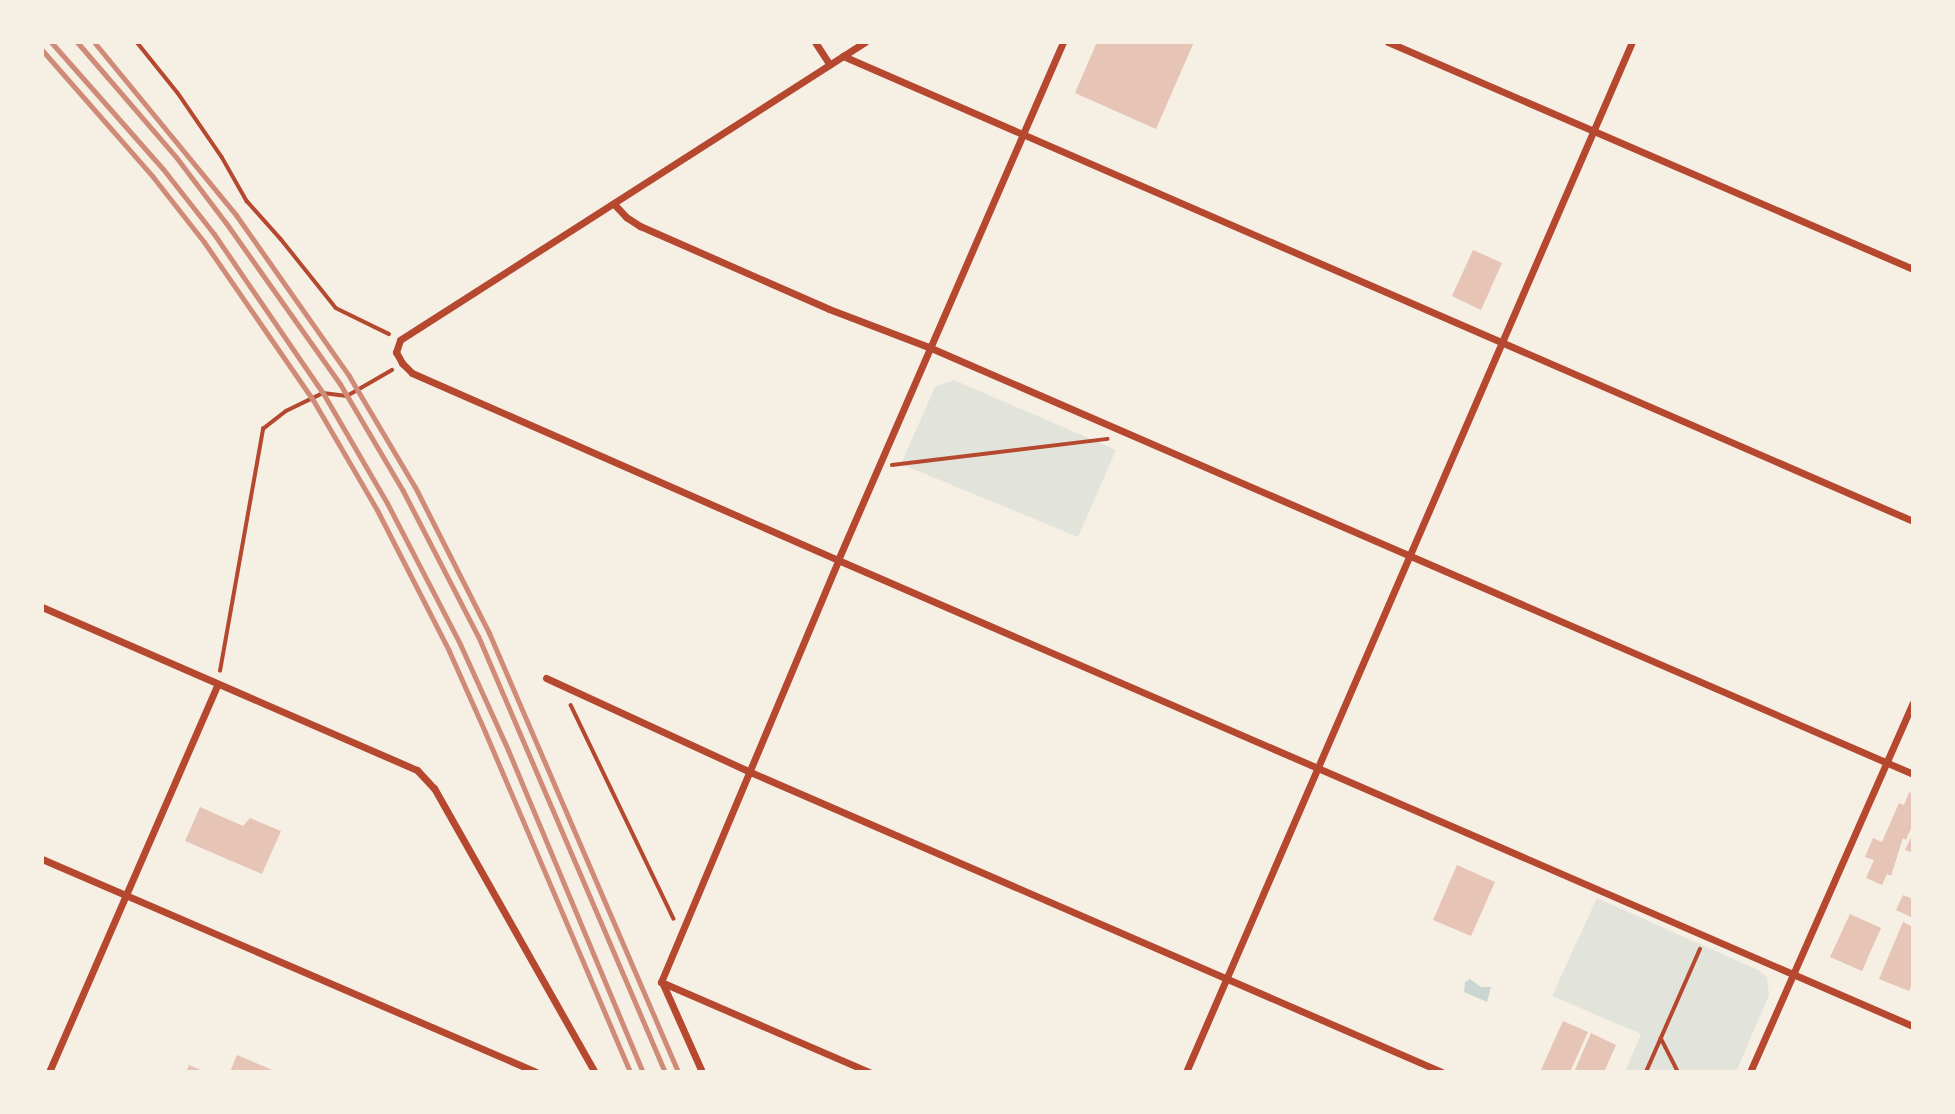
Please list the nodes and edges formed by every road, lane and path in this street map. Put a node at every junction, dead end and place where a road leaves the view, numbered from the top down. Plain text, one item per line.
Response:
1 (137, 42) edge
2 (815, 42) edge
3 (864, 42) edge
4 (1063, 42) edge
5 (1388, 42) edge
6 (1632, 42) edge
7 (843, 56) junction
8 (830, 65) junction
9 (1593, 130) junction
10 (1021, 136) junction
11 (614, 204) junction
12 (1913, 268) edge
13 (401, 340) junction
14 (1501, 343) junction
15 (931, 348) junction
16 (402, 363) junction
17 (1133, 436) junction
18 (880, 466) junction
19 (1913, 521) edge
20 (1409, 555) junction
21 (838, 561) junction
22 (42, 607) edge
23 (546, 678) dead end
24 (218, 684) junction
25 (561, 685) junction
26 (1913, 703) edge
27 (1888, 762) junction
28 (1317, 768) junction
29 (748, 771) junction
30 (1913, 774) edge
31 (42, 859) edge
32 (126, 896) junction
33 (681, 933) junction
34 (1705, 936) junction
35 (1793, 974) junction
36 (1226, 978) junction
37 (661, 982) junction
38 (1913, 1026) edge
39 (1661, 1038) junction
40 (49, 1072) edge
41 (536, 1072) edge
42 (595, 1072) edge
43 (702, 1072) edge
44 (869, 1072) edge
45 (1185, 1072) edge
46 (1442, 1072) edge
47 (1646, 1072) edge
48 (1678, 1072) edge
49 (1750, 1072) edge

1 - 13 path
2 - 8 street
3 - 7 street
4 - 10 street
5 - 9 street
6 - 9 street
7 - 8 street
7 - 10 street
8 - 11 street
9 - 12 street
9 - 14 street
10 - 14 street
10 - 15 street
11 - 13 street
11 - 15 street
13 - 16 street
14 - 19 street
14 - 20 street
15 - 17 street
15 - 18 street
16 - 21 street
16 - 24 path
17 - 18 path
17 - 20 street
18 - 21 street
20 - 27 street
20 - 28 street
21 - 28 street
21 - 29 street
22 - 24 street
23 - 25 street
24 - 32 street
24 - 42 street
25 - 29 street
25 - 33 path
26 - 27 street
27 - 30 street
27 - 35 street
28 - 34 street
28 - 36 street
29 - 33 street
29 - 36 street
31 - 32 street
32 - 40 street
32 - 41 street
33 - 37 street
34 - 35 street
34 - 39 path
35 - 38 street
35 - 49 street
36 - 45 street
36 - 46 street
37 - 43 street
37 - 44 street
39 - 47 path
39 - 48 path

